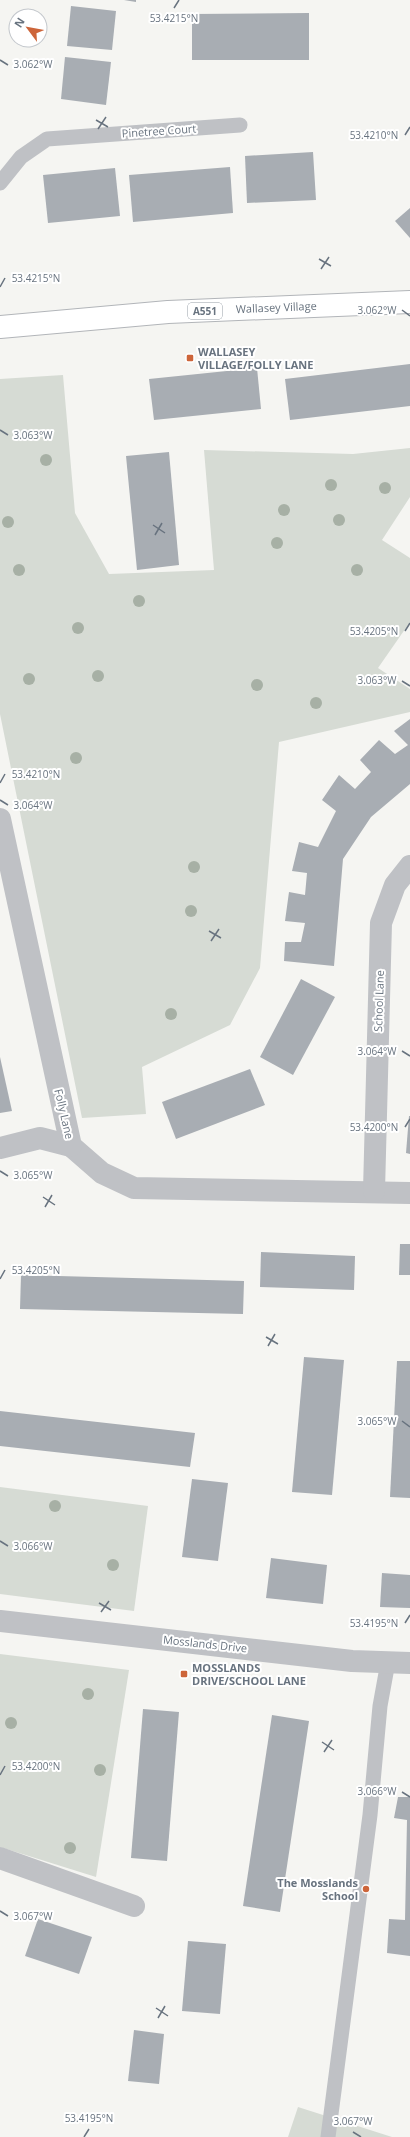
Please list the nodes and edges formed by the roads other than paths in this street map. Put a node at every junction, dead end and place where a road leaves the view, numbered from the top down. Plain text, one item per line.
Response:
1 (240, 125) dead end
2 (0, 182) edge
3 (410, 302) edge
4 (0, 327) edge
5 (0, 820) edge
6 (410, 866) edge
7 (71, 1146) junction
8 (0, 1148) edge
9 (374, 1191) junction
10 (410, 1193) edge
11 (0, 1622) edge
12 (388, 1662) junction
13 (410, 1663) edge
14 (0, 1858) edge
15 (134, 1906) dead end
16 (328, 2137) edge

1 - 2 lane, Pinetree Court
3 - 4 main road, Wallasey Village / A551
5 - 7 street, Folly Lane
6 - 9 street, School Lane
7 - 8 street
7 - 9 street, Folly Lane
9 - 10 street, Folly Lane
11 - 12 street, Mosslands Drive
12 - 13 street, Mosslands Drive
12 - 16 lane
14 - 15 street

